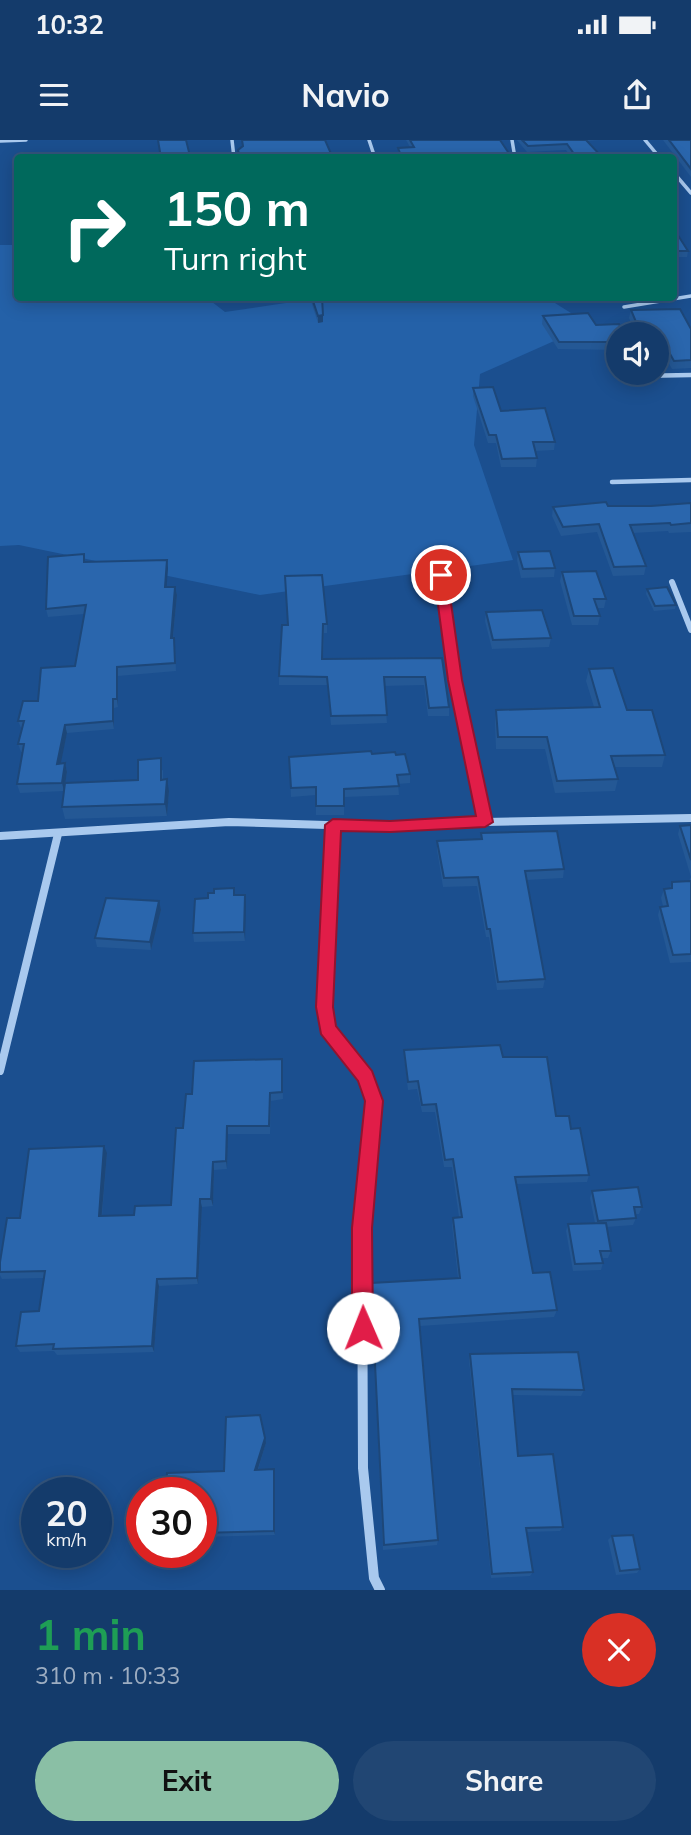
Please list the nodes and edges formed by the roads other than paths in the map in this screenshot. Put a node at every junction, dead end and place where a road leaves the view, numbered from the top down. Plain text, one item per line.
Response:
1 (26, 140) edge
2 (645, 140) edge
3 (0, 141) edge
4 (657, 154) edge
5 (677, 177) edge
6 (691, 193) edge
7 (661, 301) edge
8 (624, 307) dead end
9 (669, 375) edge
10 (691, 375) edge
11 (691, 480) edge
12 (612, 482) dead end
13 (441, 575) dead end
14 (672, 582) dead end
15 (691, 629) edge
16 (691, 818) edge
17 (485, 822) junction
18 (333, 825) junction
19 (58, 834) junction
20 (0, 836) edge
21 (0, 1070) edge
22 (380, 1590) edge

1 - 3 street
2 - 4 street
5 - 6 street
7 - 8 street
9 - 10 street
11 - 12 street
13 - 17 street
14 - 15 street
16 - 17 street
17 - 18 street
18 - 19 street
18 - 22 street
19 - 20 street
19 - 21 street

